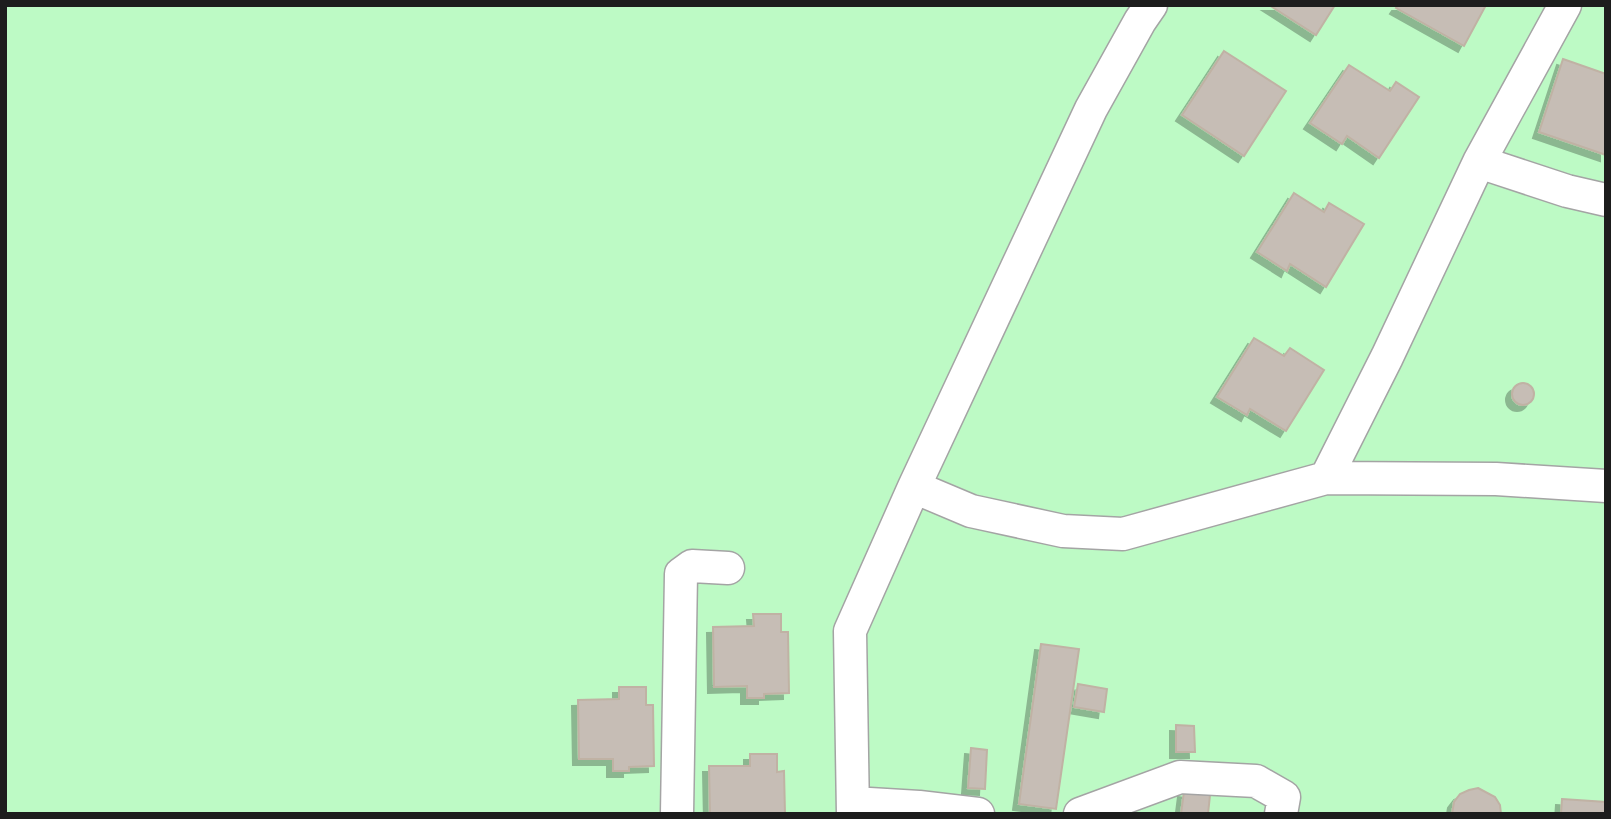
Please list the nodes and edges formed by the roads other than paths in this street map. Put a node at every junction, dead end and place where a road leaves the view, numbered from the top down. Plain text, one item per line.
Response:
1 (1565, 5) edge
2 (1140, 10) edge
3 (1479, 162) junction
4 (1606, 200) edge
5 (1326, 478) junction
6 (1606, 486) edge
7 (914, 487) junction
8 (728, 568) dead end
9 (853, 809) edge
10 (677, 814) edge
11 (978, 814) edge
12 (1080, 814) edge
13 (1281, 814) edge

1 - 3 street
2 - 7 street
3 - 4 street
3 - 5 street
5 - 6 street
5 - 7 street
7 - 9 street
8 - 10 street
9 - 11 street
12 - 13 street

